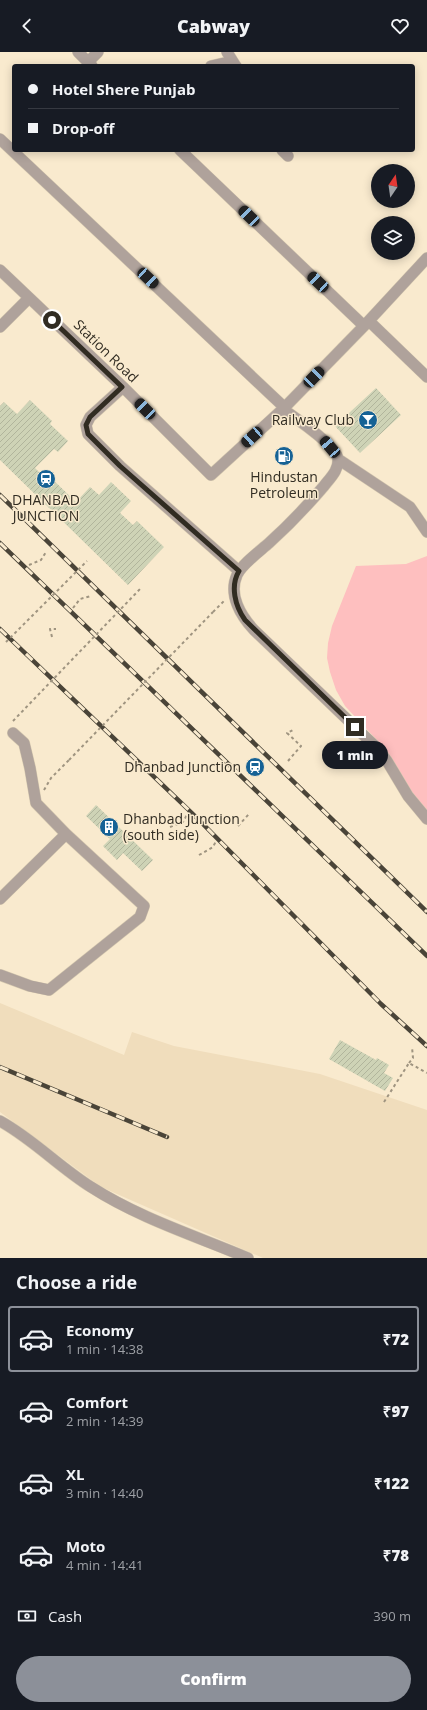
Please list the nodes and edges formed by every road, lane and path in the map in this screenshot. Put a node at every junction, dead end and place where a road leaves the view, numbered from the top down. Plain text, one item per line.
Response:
1 (78, 52) edge
2 (98, 52) edge
3 (227, 52) edge
4 (90, 64) edge
5 (234, 64) edge
6 (0, 138) edge
7 (12, 149) edge
8 (15, 152) edge
9 (182, 152) edge
10 (427, 258) edge
11 (0, 270) edge
12 (29, 298) junction
13 (367, 324) junction
14 (0, 327) edge
15 (427, 376) edge
16 (122, 387) junction
17 (283, 408) junction
18 (338, 459) junction
19 (427, 532) edge
20 (46, 552) dead end
21 (87, 561) dead end
22 (29, 565) dead end
23 (239, 571) junction
24 (141, 588) dead end
25 (91, 596) dead end
26 (229, 596) dead end
27 (73, 608) dead end
28 (56, 629) dead end
29 (52, 637) dead end
30 (6, 642) dead end
31 (13, 721) dead end
32 (293, 730) dead end
33 (13, 733) dead end
34 (288, 761) dead end
35 (51, 778) dead end
36 (188, 814) dead end
37 (249, 814) dead end
38 (427, 819) edge
39 (238, 826) dead end
40 (170, 827) dead end
41 (66, 834) junction
42 (216, 841) dead end
43 (198, 855) dead end
44 (0, 899) edge
45 (0, 975) edge
46 (412, 1046) dead end
47 (409, 1063) junction
48 (427, 1073) edge
49 (384, 1102) dead end
50 (0, 1121) edge
51 (248, 1258) edge

1 - 4 street
2 - 4 street
3 - 5 street
6 - 7 street
8 - 17 street
9 - 13 street
10 - 13 street, Station Road
11 - 12 street, Station Road
12 - 14 street
12 - 16 street, Station Road
13 - 15 street
13 - 17 street, Station Road
16 - 17 street, Station Road
16 - 23 street
17 - 18 street
18 - 19 street
18 - 23 street
20 - 22 path
21 - 30 path, bridge
23 - 38 street
24 - 31 path, bridge
25 - 27 path
26 - 35 path, bridge
28 - 29 path
32 - 34 path
33 - 41 street
36 - 40 path
37 - 39 path
41 - 44 street
41 - 45 street
42 - 43 path
46 - 47 path
47 - 48 path
47 - 49 path
50 - 51 street

